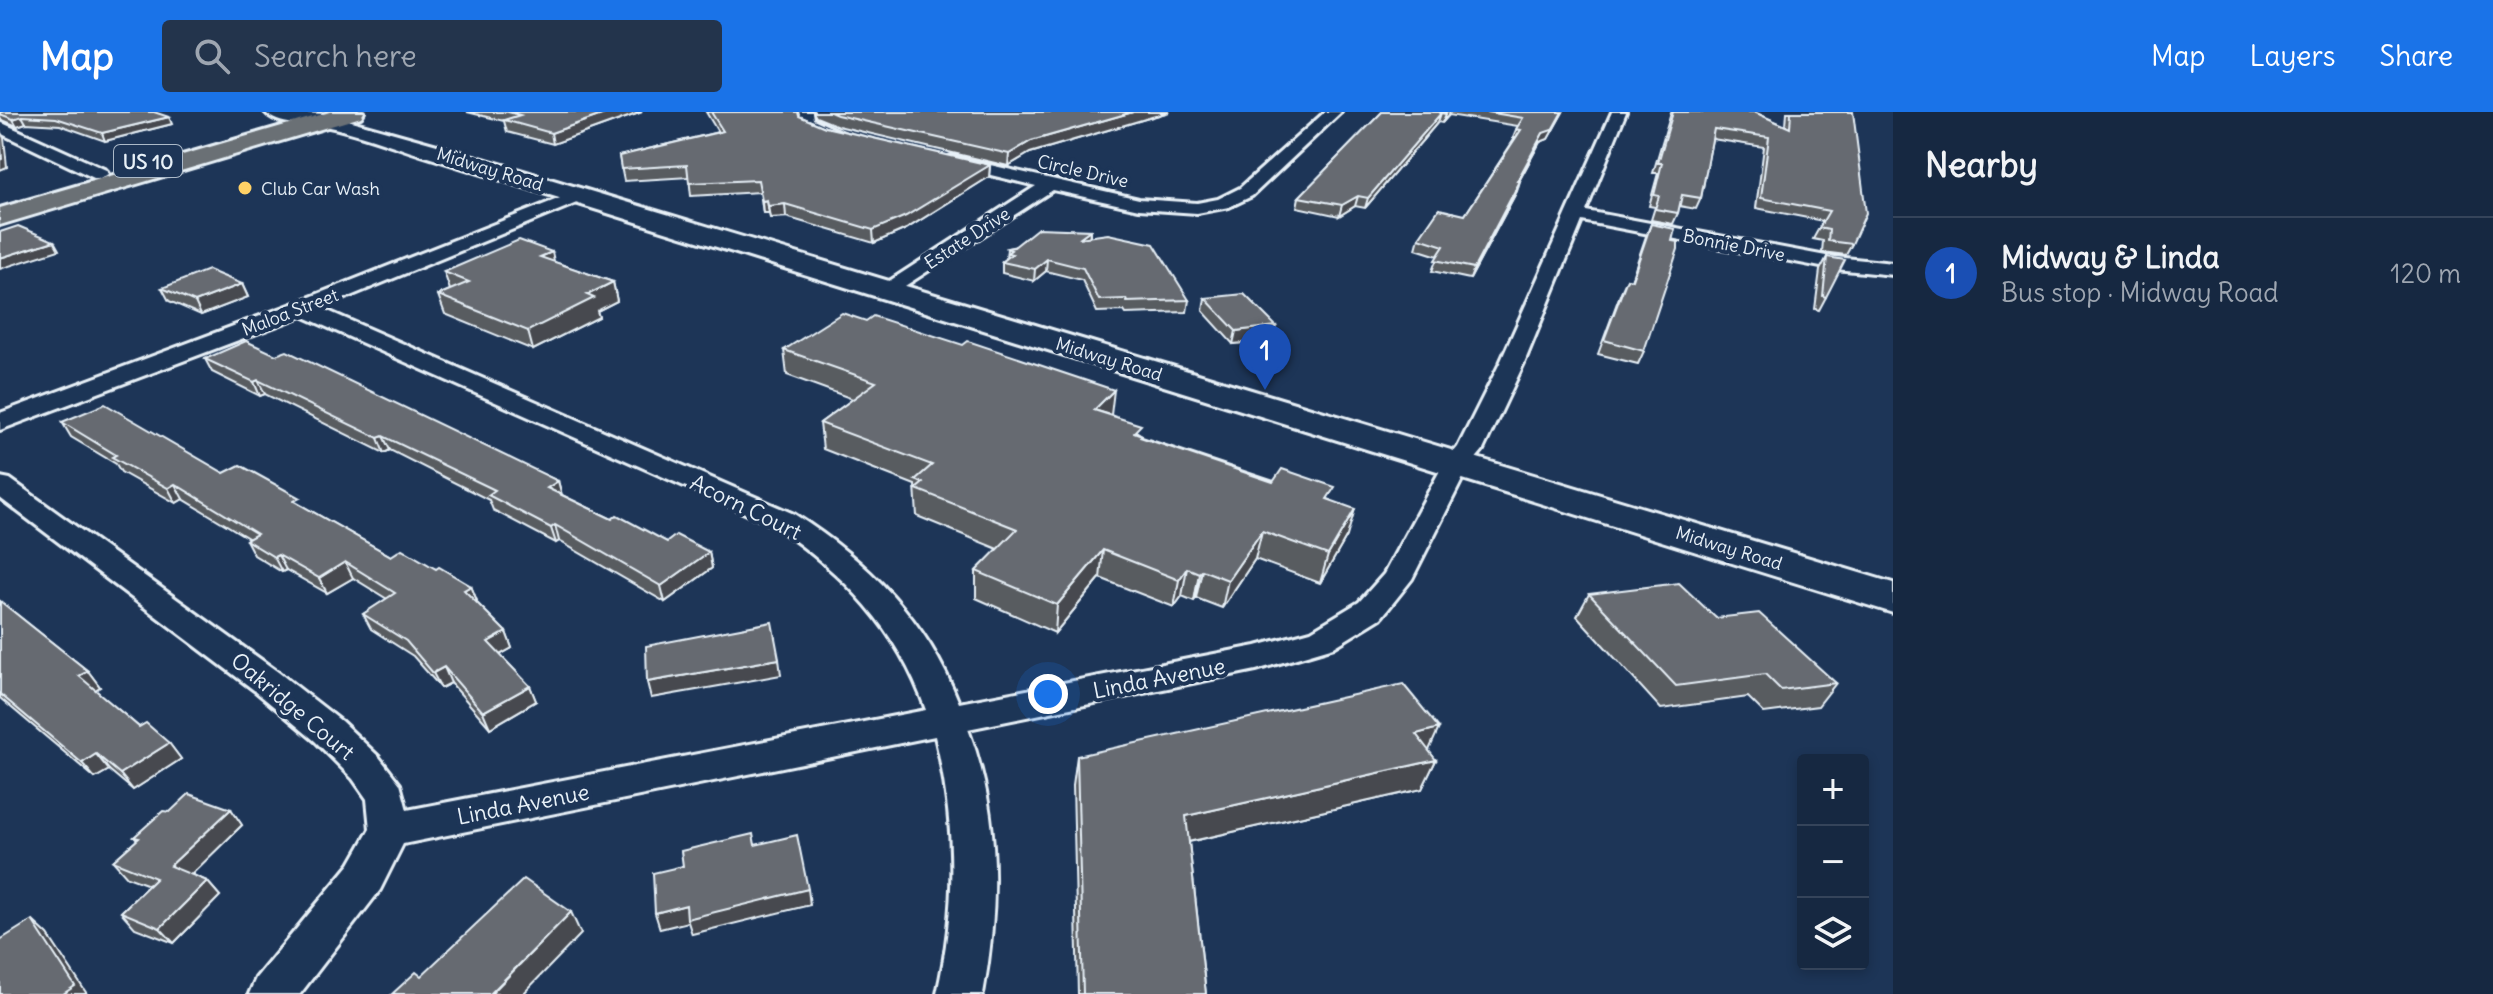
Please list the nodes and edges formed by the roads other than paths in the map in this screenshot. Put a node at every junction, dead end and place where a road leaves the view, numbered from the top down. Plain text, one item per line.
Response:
1 (353, 112) edge
2 (805, 112) edge
3 (1334, 112) edge
4 (1619, 112) edge
5 (307, 115) edge
6 (0, 127) edge
7 (863, 141) edge
8 (941, 159) edge
9 (100, 174) junction
10 (1050, 184) junction
11 (578, 196) junction
12 (0, 203) edge
13 (1575, 214) junction
14 (0, 217) edge
15 (1893, 269) edge
16 (884, 291) junction
17 (303, 308) junction
18 (0, 422) edge
19 (1456, 465) junction
20 (0, 485) edge
21 (1893, 598) edge
22 (949, 720) junction
23 (390, 830) junction
24 (272, 994) edge
25 (960, 994) edge

1 - 5 highway, US 10
2 - 7 street
3 - 10 street, Circle Drive
4 - 13 street, Linda Avenue
5 - 9 highway, US 10
5 - 11 main road, Midway Road
5 - 14 highway, US 10
6 - 9 street
8 - 10 street, Circle Drive
9 - 12 highway, US 10
10 - 16 street, Estate Drive
11 - 16 main road, Midway Road
11 - 17 street, Maloa Street
13 - 15 street, Bonnie Drive
13 - 19 street, Linda Avenue
16 - 19 main road, Midway Road
17 - 18 street, Maloa Street
17 - 22 street, Acorn Court
19 - 21 main road, Midway Road
19 - 22 street, Linda Avenue
20 - 23 street, Oakridge Court
22 - 23 street, Linda Avenue
22 - 25 street, Acorn Court
23 - 24 street

